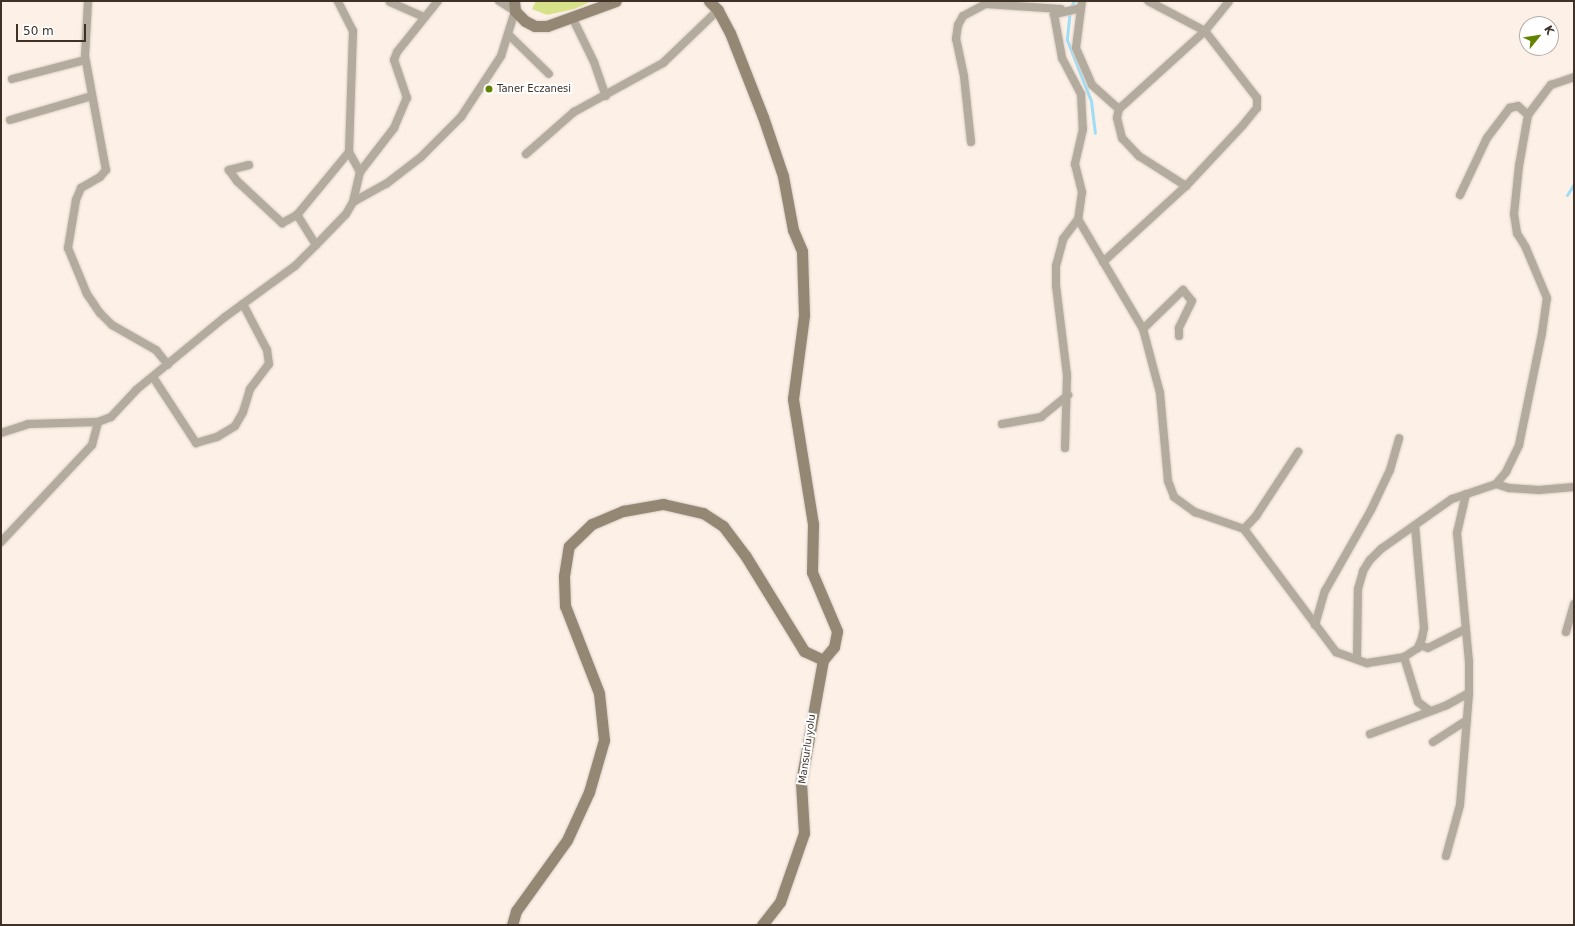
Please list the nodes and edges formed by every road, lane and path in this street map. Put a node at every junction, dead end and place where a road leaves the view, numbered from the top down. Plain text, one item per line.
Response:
1 (88, 1) edge
2 (338, 1) edge
3 (438, 1) edge
4 (499, 1) edge
5 (616, 1) edge
6 (710, 1) edge
7 (1148, 1) edge
8 (1229, 1) edge
9 (390, 2) dead end
10 (1081, 5) edge
11 (514, 6) edge
12 (1070, 9) junction
13 (718, 10) junction
14 (424, 17) junction
15 (572, 17) junction
16 (1205, 31) junction
17 (508, 34) junction
18 (85, 60) junction
19 (549, 74) dead end
20 (1574, 77) edge
21 (12, 79) dead end
22 (92, 96) junction
23 (606, 96) junction
24 (1119, 109) junction
25 (1528, 115) junction
26 (10, 120) dead end
27 (971, 142) dead end
28 (349, 152) junction
29 (526, 154) dead end
30 (249, 165) dead end
31 (360, 172) junction
32 (1186, 186) junction
33 (1460, 195) dead end
34 (353, 202) junction
35 (297, 215) junction
36 (1078, 219) junction
37 (316, 245) junction
38 (1103, 262) junction
39 (243, 304) junction
40 (1143, 329) junction
41 (1179, 336) dead end
42 (168, 365) junction
43 (153, 377) junction
44 (1068, 395) junction
45 (98, 422) junction
46 (1002, 424) dead end
47 (2, 430) edge
48 (1399, 438) dead end
49 (1065, 448) dead end
50 (1298, 452) dead end
51 (1496, 484) junction
52 (1574, 487) edge
53 (1466, 494) junction
54 (1415, 525) junction
55 (1244, 529) junction
56 (1, 542) edge
57 (1573, 610) edge
58 (1315, 625) junction
59 (1466, 629) junction
60 (1566, 632) dead end
61 (1419, 645) junction
62 (1358, 658) junction
63 (1404, 658) junction
64 (823, 660) junction
65 (1469, 693) junction
66 (1430, 711) junction
67 (1467, 720) junction
68 (1370, 734) dead end
69 (1432, 742) dead end
70 (1446, 856) dead end
71 (512, 925) edge
72 (762, 925) edge

1 - 18 street
2 - 28 street
3 - 14 street
4 - 11 street
5 - 15 street
6 - 13 street
7 - 16 street
8 - 16 street
9 - 14 street
10 - 12 street
10 - 24 street
11 - 15 street
11 - 17 street
12 - 27 street
12 - 36 street
13 - 23 street
13 - 64 street
14 - 31 street
15 - 23 street
16 - 24 street
16 - 32 street
17 - 19 street
17 - 34 street
18 - 21 street
18 - 22 street
20 - 25 street
22 - 26 street
22 - 42 street
23 - 29 street
24 - 32 street
25 - 33 street
25 - 51 street
28 - 31 street
28 - 35 street
30 - 35 street
31 - 34 street
32 - 38 street
34 - 37 street
35 - 37 street
36 - 38 street
36 - 44 street
37 - 39 street
38 - 40 street
39 - 42 street
39 - 43 street
40 - 41 street
40 - 55 street
42 - 43 street
43 - 45 street
44 - 46 street
44 - 49 street
45 - 47 street
45 - 56 street
48 - 58 street
50 - 55 street
51 - 52 street
51 - 53 street
53 - 54 street
53 - 59 street
54 - 61 street
54 - 62 street
55 - 58 street
57 - 60 street
58 - 62 street
59 - 61 street
59 - 65 street
61 - 63 street
62 - 63 street
63 - 66 street
64 - 71 street
64 - 72 street, Mansurlu yolu
65 - 66 street
65 - 67 street
66 - 68 street
67 - 69 street
67 - 70 street

